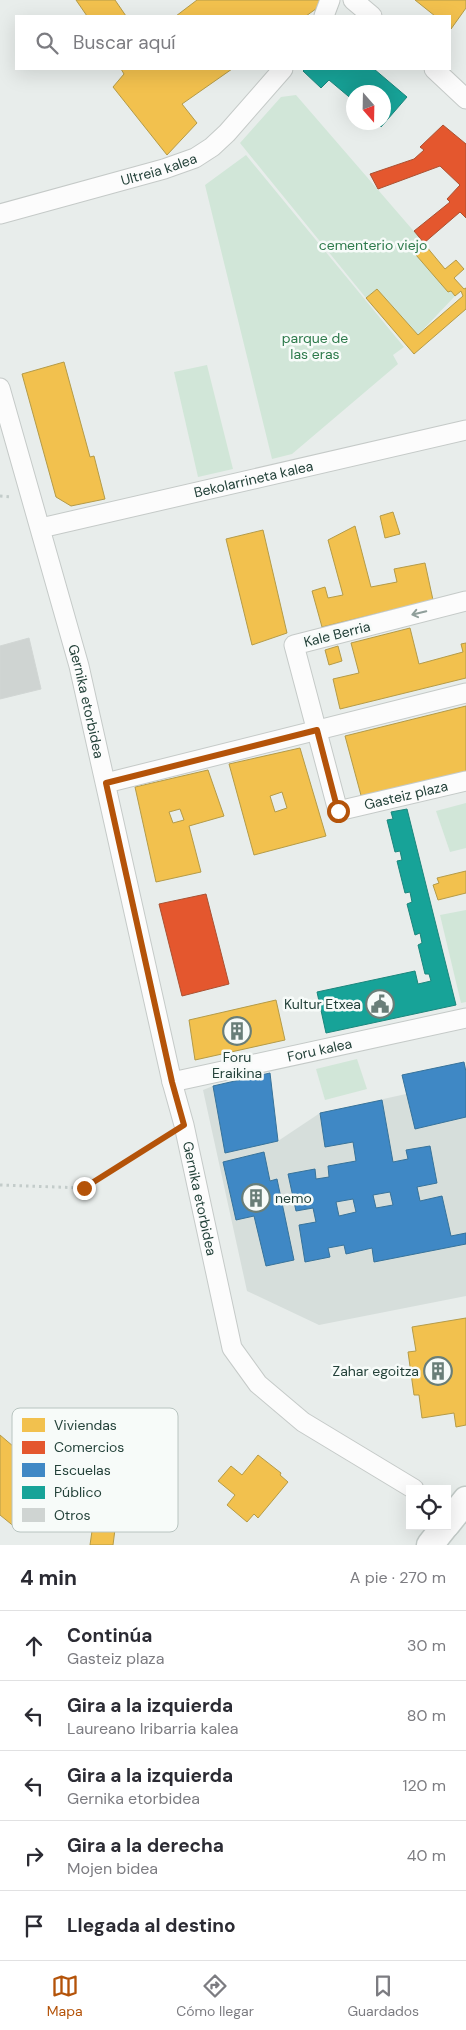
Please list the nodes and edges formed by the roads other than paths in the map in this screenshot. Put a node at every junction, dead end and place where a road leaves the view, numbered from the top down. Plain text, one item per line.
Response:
1 (330, 0) edge
2 (353, 0) edge
3 (324, 15) edge
4 (371, 15) edge
5 (282, 70) edge
6 (435, 70) edge
7 (466, 99) edge
8 (0, 214) edge
9 (0, 388) edge
10 (466, 430) edge
11 (41, 528) junction
12 (466, 601) edge
13 (466, 693) edge
14 (317, 730) junction
15 (466, 782) edge
16 (106, 783) junction
17 (466, 1018) edge
18 (172, 1082) junction
19 (407, 1485) edge
20 (454, 1515) edge
21 (430, 1545) edge

1 - 3 street
2 - 4 street
5 - 8 street, Ultreia kalea
6 - 7 street
9 - 11 street, Gernika etorbidea
10 - 11 street, Bekolarrineta kalea
11 - 16 street, Gernika etorbidea
12 -> 14 street, Kale Berria
13 - 14 street
14 - 15 street, Gasteiz plaza
14 - 16 street
16 - 18 street, Gernika etorbidea
17 - 18 street, Foru kalea
18 - 19 street, Gernika etorbidea
20 - 21 street

